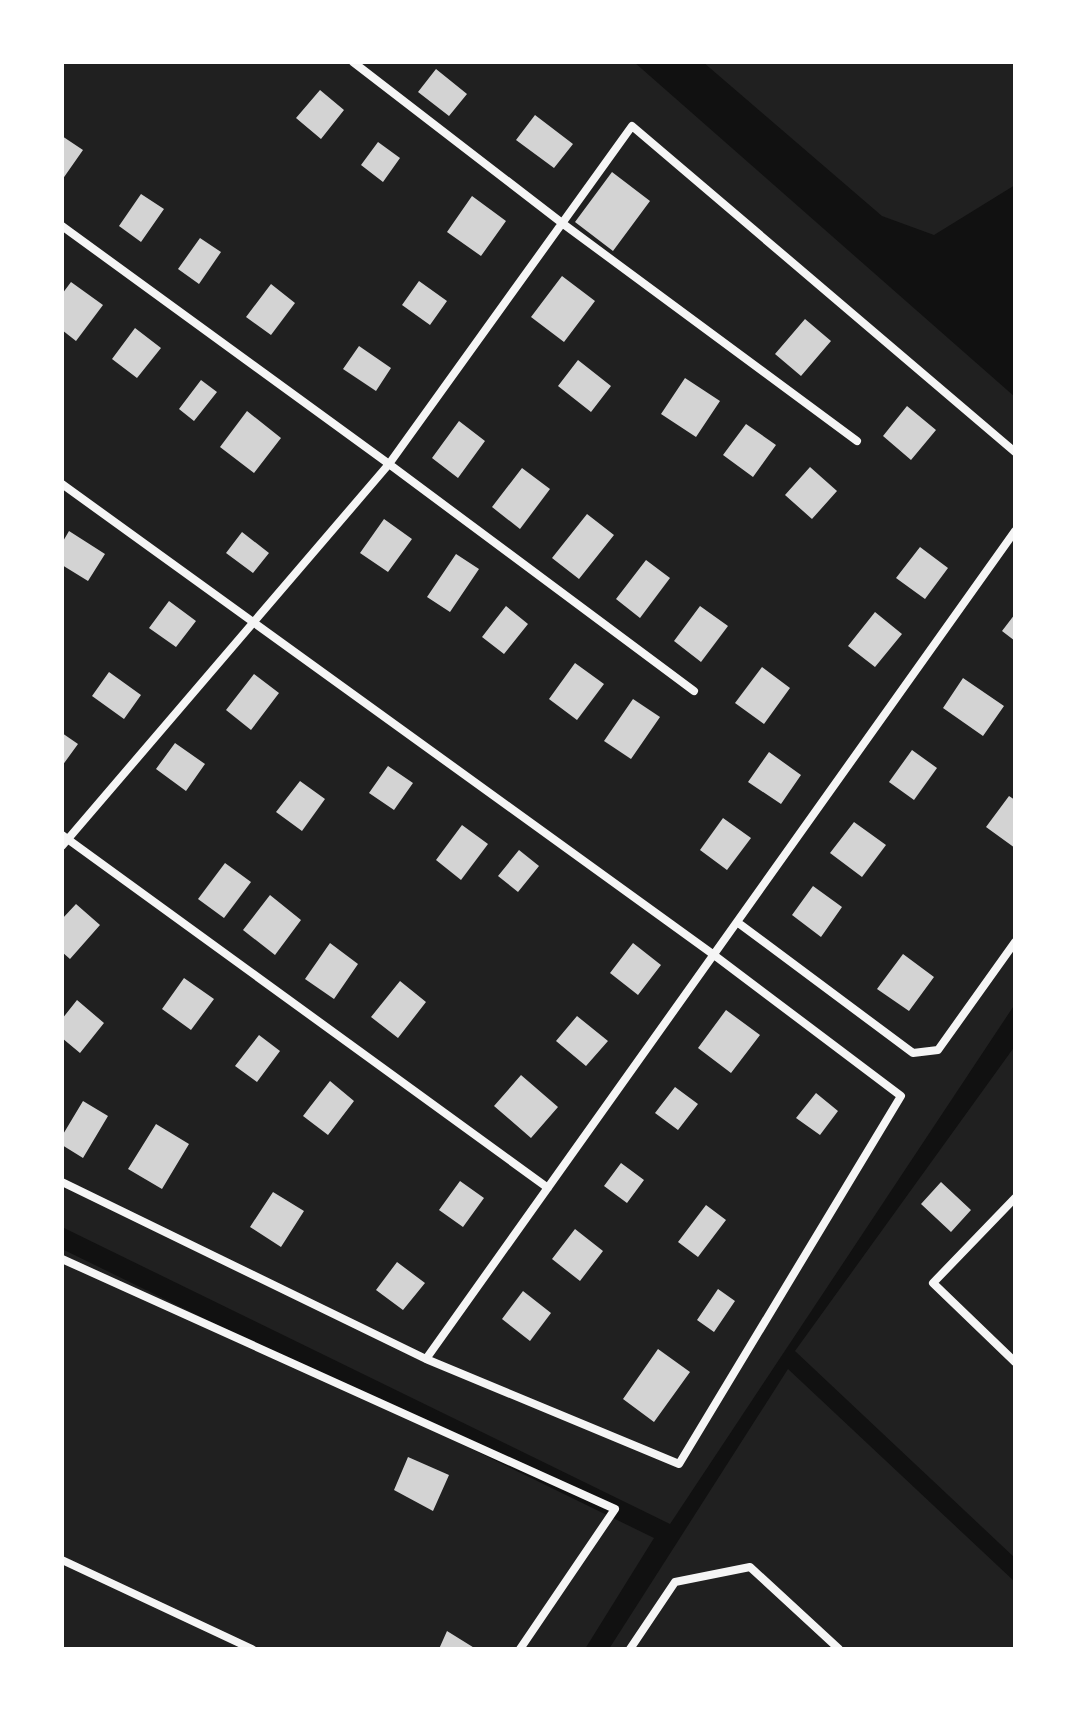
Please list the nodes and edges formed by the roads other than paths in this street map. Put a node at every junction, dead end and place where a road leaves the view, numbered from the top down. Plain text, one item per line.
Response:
1 (353, 62) edge
2 (562, 223) junction
3 (62, 226) edge
4 (857, 441) dead end
5 (1015, 452) edge
6 (389, 464) junction
7 (62, 484) edge
8 (1015, 531) edge
9 (254, 624) junction
10 (694, 691) dead end
11 (64, 840) edge
12 (737, 922) junction
13 (1015, 942) edge
14 (714, 955) junction
15 (62, 1182) edge
16 (548, 1188) junction
17 (1015, 1198) edge
18 (62, 1259) edge
19 (426, 1359) junction
20 (1015, 1362) edge
21 (62, 1560) edge
22 (252, 1649) edge
23 (520, 1649) edge
24 (630, 1649) edge
25 (839, 1649) edge

1 - 2 street
2 - 4 street
2 - 5 street
2 - 6 street
3 - 6 street
6 - 9 street
6 - 10 street
7 - 9 street
8 - 12 street
9 - 11 street
9 - 14 street
11 - 16 street
12 - 13 street
12 - 14 street
14 - 16 street
14 - 19 street
15 - 19 street
16 - 19 street
17 - 20 street
18 - 23 street
21 - 22 street
24 - 25 street

